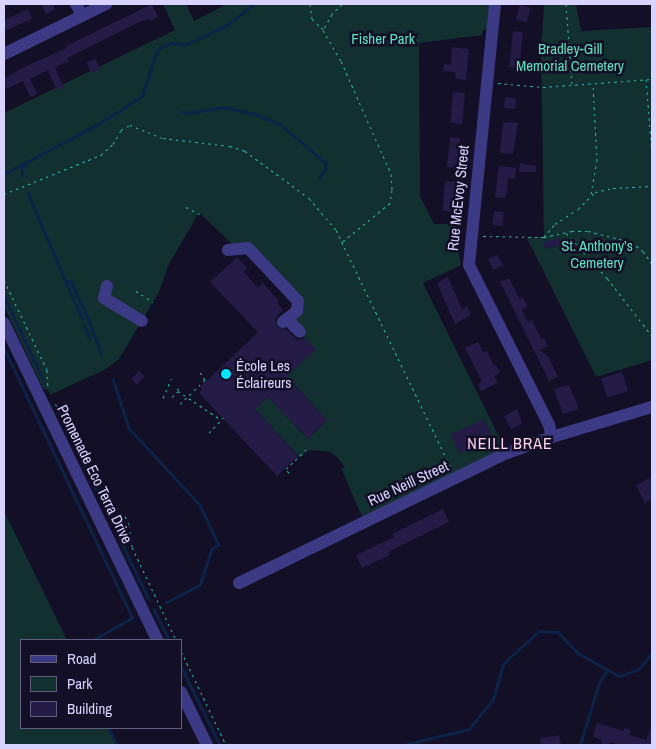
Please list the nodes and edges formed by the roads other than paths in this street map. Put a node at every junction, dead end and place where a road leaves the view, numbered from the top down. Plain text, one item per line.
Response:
1 (106, 4) edge
2 (495, 4) edge
3 (79, 10) edge
4 (4, 54) edge
5 (228, 250) dead end
6 (107, 286) dead end
7 (142, 321) dead end
8 (4, 323) edge
9 (300, 332) dead end
10 (652, 408) edge
11 (552, 437) junction
12 (239, 582) dead end
13 (156, 639) edge
14 (182, 694) edge
15 (207, 745) edge

1 - 3 street
2 - 11 street, Rue McEvoy Street
3 - 4 street
5 - 9 street
6 - 7 street
8 - 13 street, Promenade Eco Terra Drive
10 - 11 street, Rue Neill Street
11 - 12 street, Rue Neill Street
14 - 15 street

